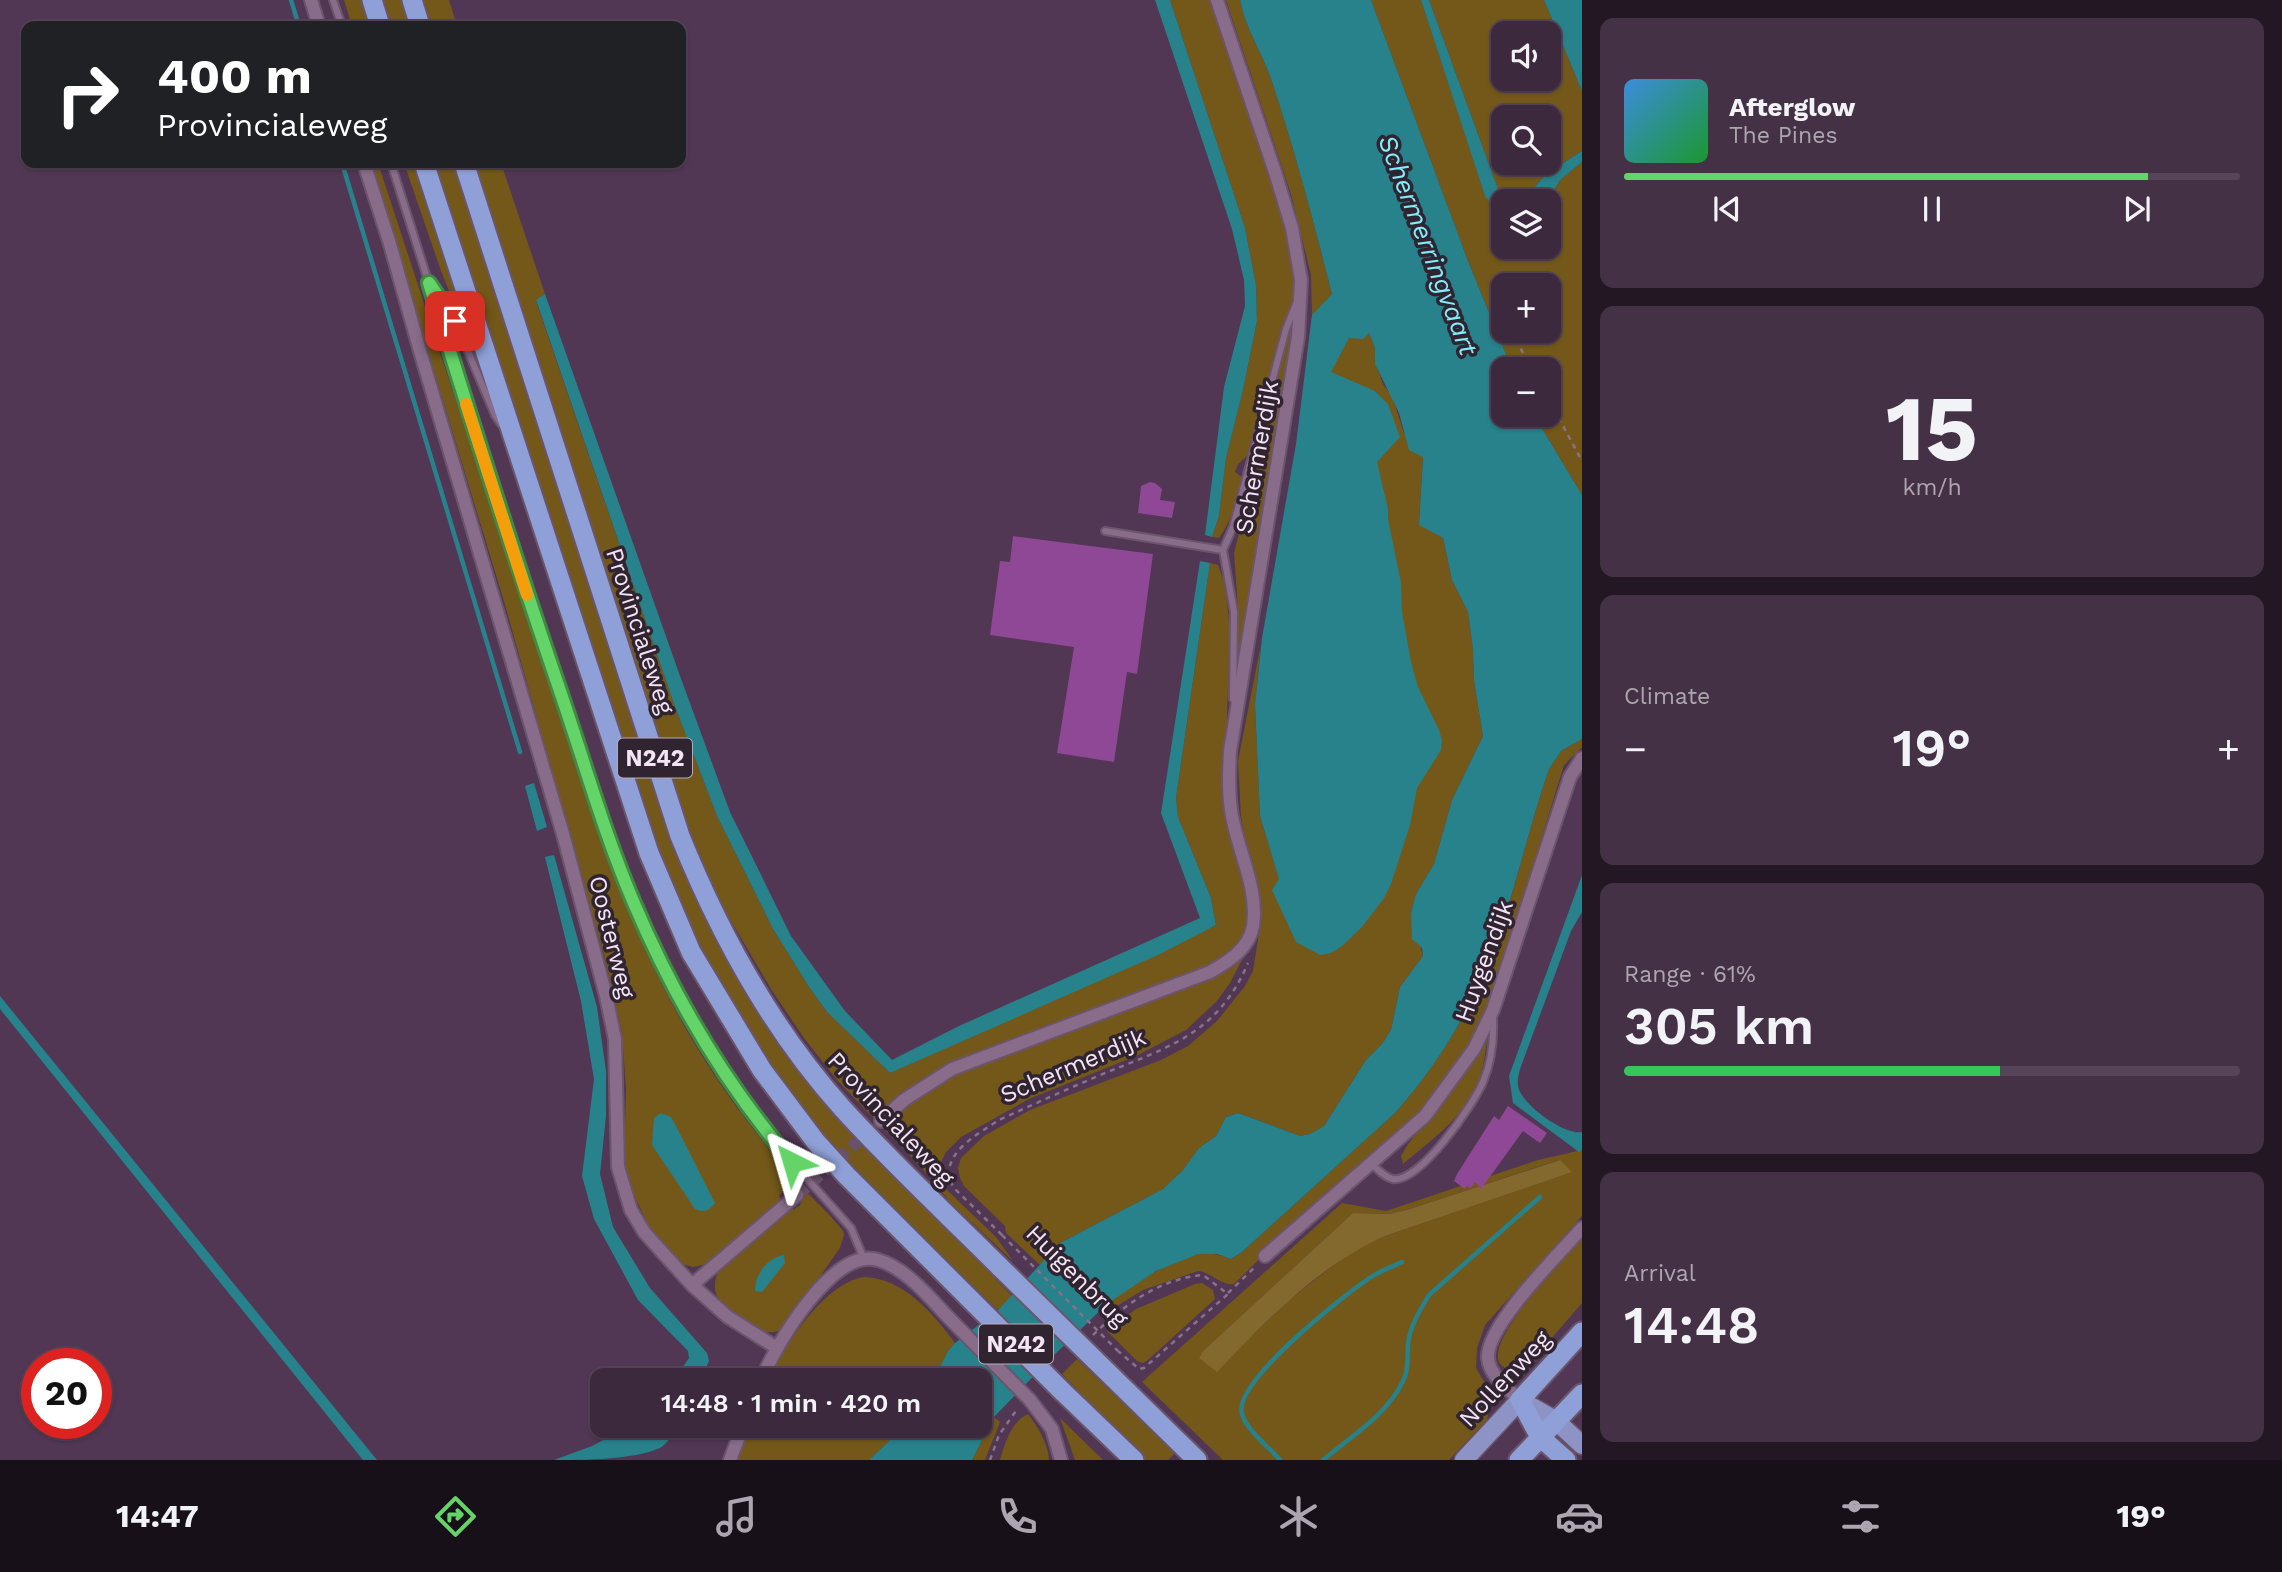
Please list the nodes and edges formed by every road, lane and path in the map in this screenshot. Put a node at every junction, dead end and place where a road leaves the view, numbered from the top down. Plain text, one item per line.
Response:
1 (311, 0) edge
2 (333, 0) edge
3 (372, 0) edge
4 (412, 0) edge
5 (1217, 0) edge
6 (317, 21) edge
7 (340, 21) edge
8 (378, 21) edge
9 (418, 21) edge
10 (366, 168) edge
11 (393, 168) edge
12 (427, 168) edge
13 (466, 168) edge
14 (429, 283) junction
15 (1301, 293) junction
16 (1561, 422) edge
17 (517, 447) junction
18 (1582, 461) edge
19 (1105, 531) dead end
20 (1223, 550) junction
21 (1233, 726) junction
22 (1582, 758) edge
23 (1250, 958) dead end
24 (1493, 1010) junction
25 (881, 1122) tunnel mouth
26 (1371, 1163) junction
27 (797, 1195) tunnel mouth
28 (1582, 1228) edge
29 (1002, 1236) joint
30 (1265, 1256) joint
31 (864, 1259) junction
32 (1001, 1268) joint
33 (692, 1284) junction
34 (1227, 1294) junction
35 (1582, 1332) edge
36 (1089, 1338) dead end
37 (777, 1348) junction
38 (767, 1368) edge
39 (1582, 1394) edge
40 (1520, 1400) junction
41 (1018, 1408) dead end
42 (1555, 1420) junction
43 (1540, 1437) junction
44 (738, 1438) edge
45 (1582, 1445) edge
46 (730, 1460) edge
47 (990, 1460) edge
48 (1061, 1460) edge
49 (1134, 1460) edge
50 (1196, 1460) edge
51 (1464, 1460) edge
52 (1519, 1460) edge
53 (1566, 1460) edge

1 - 6 street
2 - 7 lane
3 - 8 highway
4 - 9 highway
5 - 15 street, Schermerdijk
10 - 33 street, Oosterweg
11 - 14 lane
12 - 17 highway, N242
13 - 32 highway, Provincialeweg / N242
14 - 17 lane
14 - 31 lane
15 - 20 lane
15 - 21 street, Schermerdijk
16 - 18 path
17 - 49 highway, N242, bridge
19 - 20 lane
20 - 21 lane
21 - 25 street, Schermerdijk
22 - 24 street, Huygendijk
23 - 29 path, Schermerdijk
24 - 26 street, Huygendijk
24 - 26 lane
26 - 30 street, Huygendijk
27 - 33 street
28 - 40 street
29 - 34 path, Huigenbrug, bridge
30 - 34 path
31 - 37 street
31 - 48 street, bridge
32 - 50 highway, Huigenbrug / N242, bridge
33 - 37 street, Oosterweg
34 - 36 path
35 - 40 highway, Nollenweg
37 - 38 street
39 - 42 highway
40 - 42 main road
40 - 43 highway
40 - 51 main road, Nollenweg
41 - 47 path
42 - 43 highway
42 - 45 main road
43 - 52 highway
43 - 53 highway
44 - 46 street

